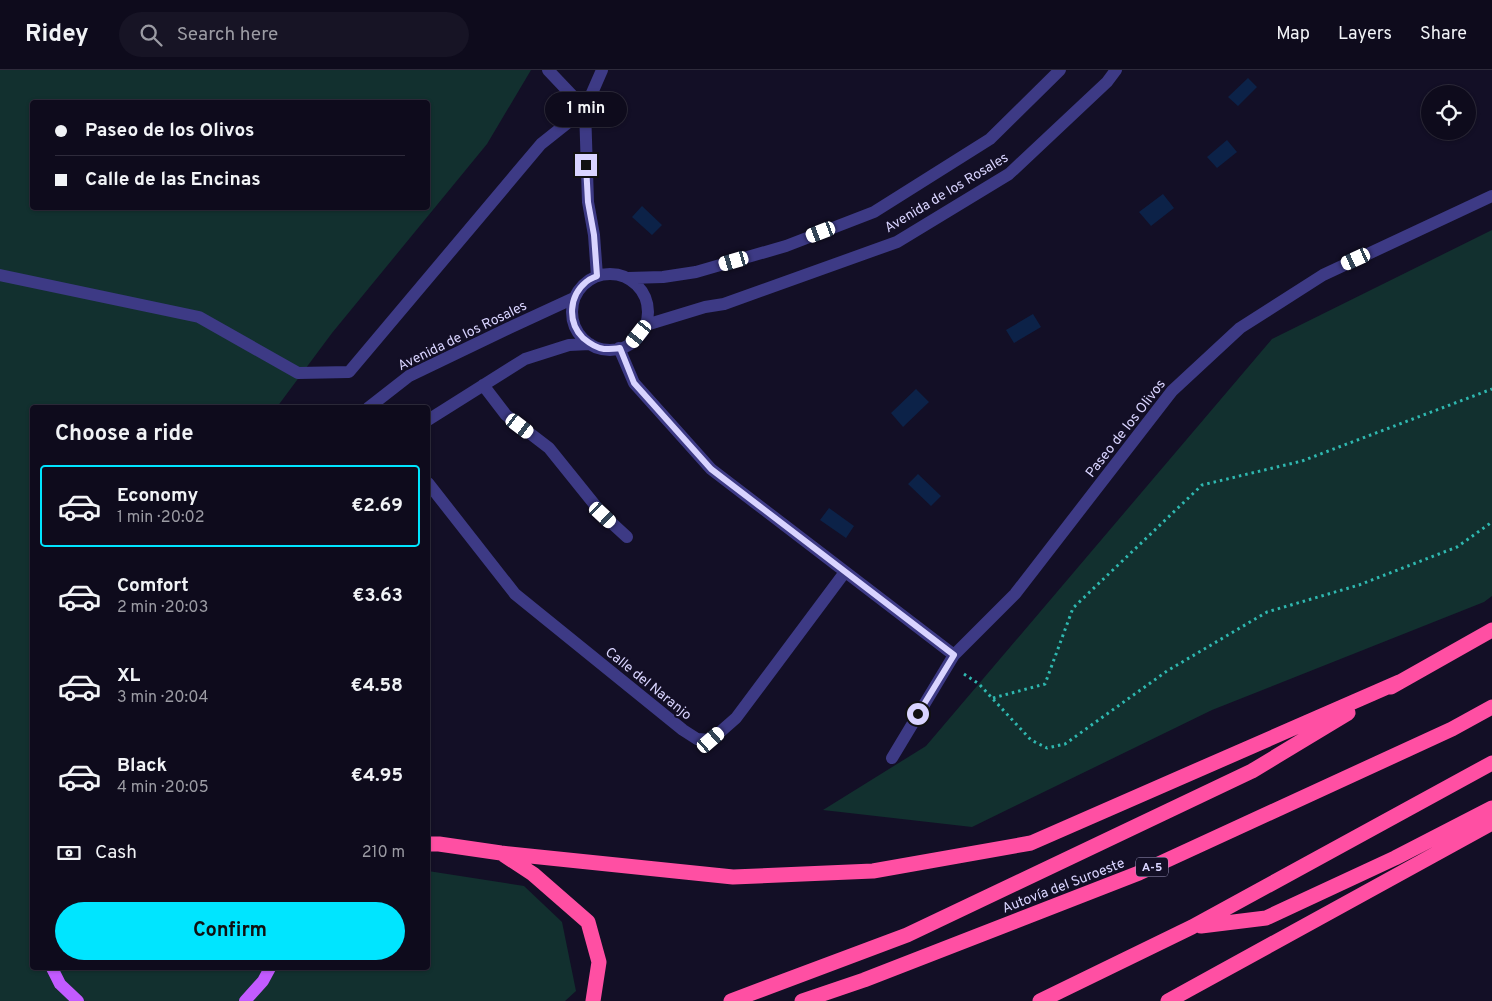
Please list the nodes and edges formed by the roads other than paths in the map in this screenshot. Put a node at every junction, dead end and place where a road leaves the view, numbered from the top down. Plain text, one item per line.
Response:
1 (548, 70) edge
2 (602, 70) edge
3 (1060, 70) edge
4 (1116, 70) edge
5 (585, 109) junction
6 (1492, 196) edge
7 (0, 275) edge
8 (597, 276) junction
9 (628, 278) junction
10 (574, 298) junction
11 (646, 325) junction
12 (590, 344) junction
13 (620, 348) junction
14 (483, 385) junction
15 (373, 405) edge
16 (430, 419) edge
17 (430, 485) edge
18 (627, 537) dead end
19 (845, 572) junction
20 (1492, 630) edge
21 (954, 655) junction
22 (1400, 682) junction
23 (1492, 707) edge
24 (892, 758) dead end
25 (1492, 763) edge
26 (1492, 808) edge
27 (1492, 823) edge
28 (430, 844) edge
29 (501, 853) junction
30 (1192, 927) junction
31 (53, 970) edge
32 (269, 970) edge
33 (78, 1001) edge
34 (245, 1001) edge
35 (593, 1001) edge
36 (731, 1001) edge
37 (802, 1001) edge
38 (1040, 1001) edge
39 (1168, 1001) edge

1 - 5 street
2 - 5 street
3 - 9 street, Avenida de los Rosales
4 - 11 street, Avenida de los Rosales
5 - 7 street
5 - 8 street
6 - 21 street, Paseo de los Olivos
8 - 9 street
8 - 10 street
9 - 11 street
10 - 12 street
10 - 15 street, Avenida de los Rosales
11 - 13 street
12 - 13 street
12 - 14 street
13 - 19 street
14 - 16 street
14 - 18 street
17 - 19 street, Calle del Naranjo
19 - 21 street
20 - 22 highway
21 - 24 street, Paseo de los Olivos
22 - 29 highway
22 - 36 highway
23 - 37 highway, Autovía del Suroeste / A-5
25 - 30 highway
26 - 30 highway
27 - 39 highway
28 - 29 highway
29 - 35 highway
30 - 38 highway
31 - 33 main road
32 - 34 main road

